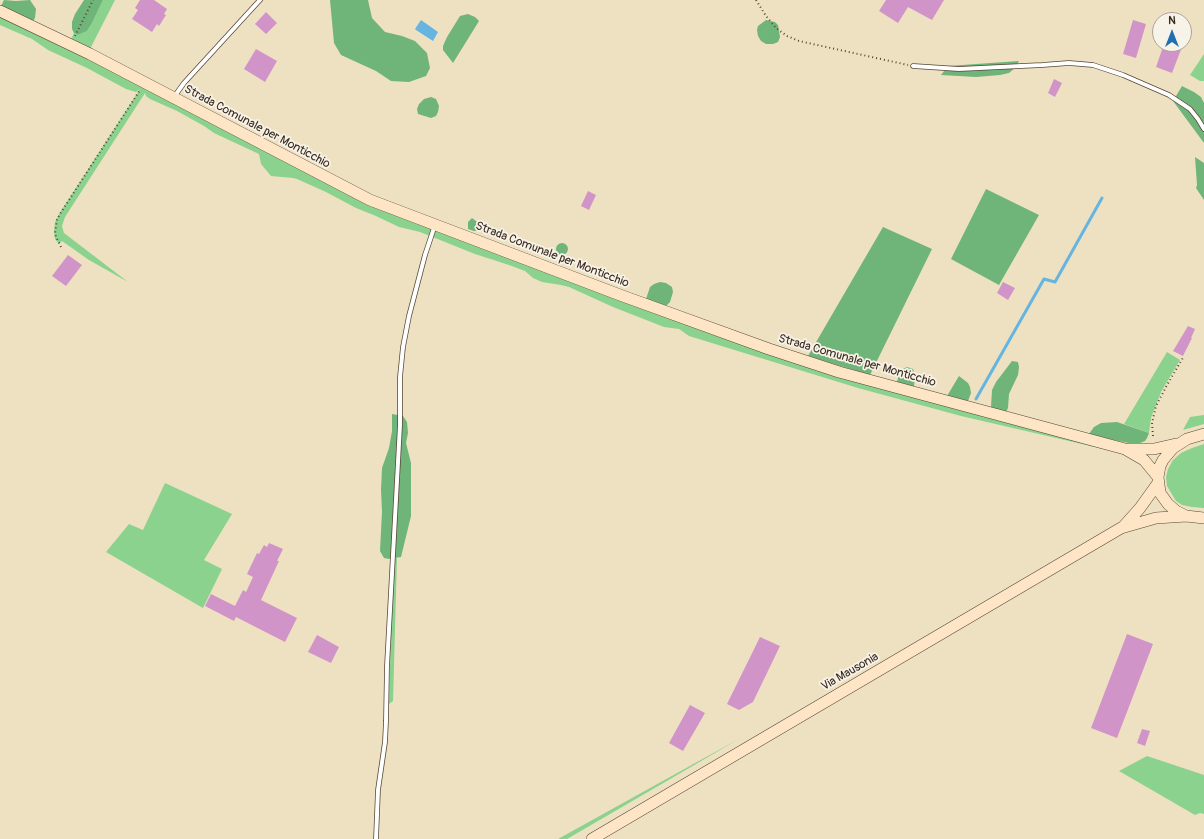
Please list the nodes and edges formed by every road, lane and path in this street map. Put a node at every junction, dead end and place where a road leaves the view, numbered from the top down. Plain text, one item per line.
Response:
1 (93, 0) edge
2 (260, 0) edge
3 (756, 0) edge
4 (0, 11) edge
5 (71, 45) junction
6 (913, 66) joint
7 (145, 83) junction
8 (173, 98) junction
9 (1204, 129) edge
10 (435, 225) junction
11 (61, 247) dead end
12 (1184, 356) dead end
13 (1204, 434) edge
14 (1153, 436) dead end
15 (1180, 442) junction
16 (1125, 449) junction
17 (1158, 480) junction
18 (1186, 516) junction
19 (1204, 518) edge
20 (1121, 528) junction
21 (376, 839) edge
22 (592, 839) edge

1 - 5 path
2 - 8 lane
3 - 6 path
4 - 5 main road, Strada Comunale per Monticchio
5 - 7 main road, Strada Comunale per Monticchio
6 - 9 lane
7 - 8 main road, Strada Comunale per Monticchio
7 - 11 path
8 - 10 main road, Strada Comunale per Monticchio
10 - 16 main road, Strada Comunale per Monticchio
10 - 21 lane
12 - 14 path
13 - 15 main road, Strada Comunale per Monticchio
15 - 16 main road, Strada Comunale per Monticchio
15 - 17 main road, Via Mausonia
16 - 17 main road, Strada Comunale per Monticchio
17 - 18 main road, Strada Comunale per Monticchio
17 - 20 main road, Via Mausonia
18 - 19 main road, Via Mausonia
18 - 20 main road, Via Mausonia
20 - 22 main road, Via Mausonia

